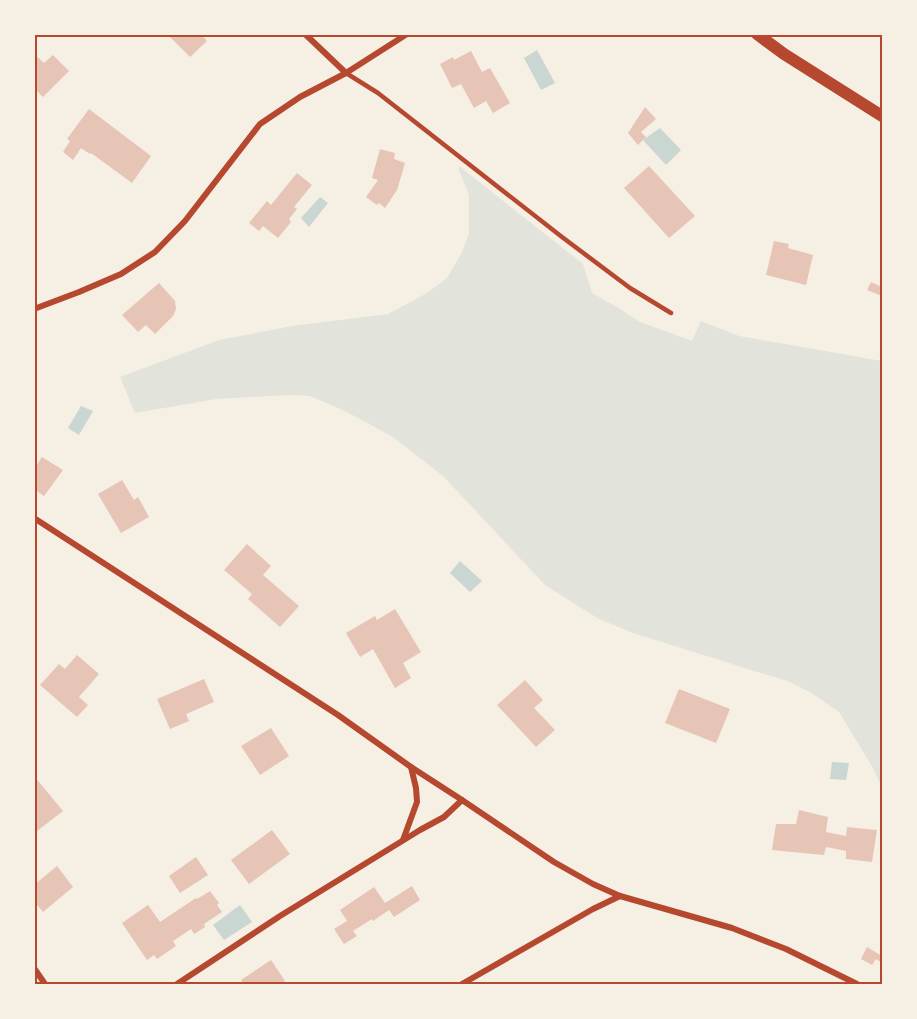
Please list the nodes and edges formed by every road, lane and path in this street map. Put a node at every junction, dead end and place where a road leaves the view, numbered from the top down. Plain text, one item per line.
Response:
1 (305, 34) edge
2 (407, 34) edge
3 (757, 34) edge
4 (345, 73) junction
5 (882, 116) edge
6 (34, 309) edge
7 (671, 313) dead end
8 (34, 518) edge
9 (411, 767) junction
10 (462, 800) junction
11 (402, 841) junction
12 (620, 896) junction
13 (34, 968) edge
14 (34, 974) edge
15 (39, 984) edge
16 (45, 984) edge
17 (177, 984) edge
18 (462, 984) edge
19 (857, 984) edge

1 - 4 street
2 - 4 street
3 - 5 main road
4 - 6 street
4 - 7 lane
8 - 9 street
9 - 10 street
9 - 11 street
10 - 11 street
10 - 12 street
11 - 17 street
12 - 18 street
12 - 19 street
13 - 16 street
14 - 15 street

